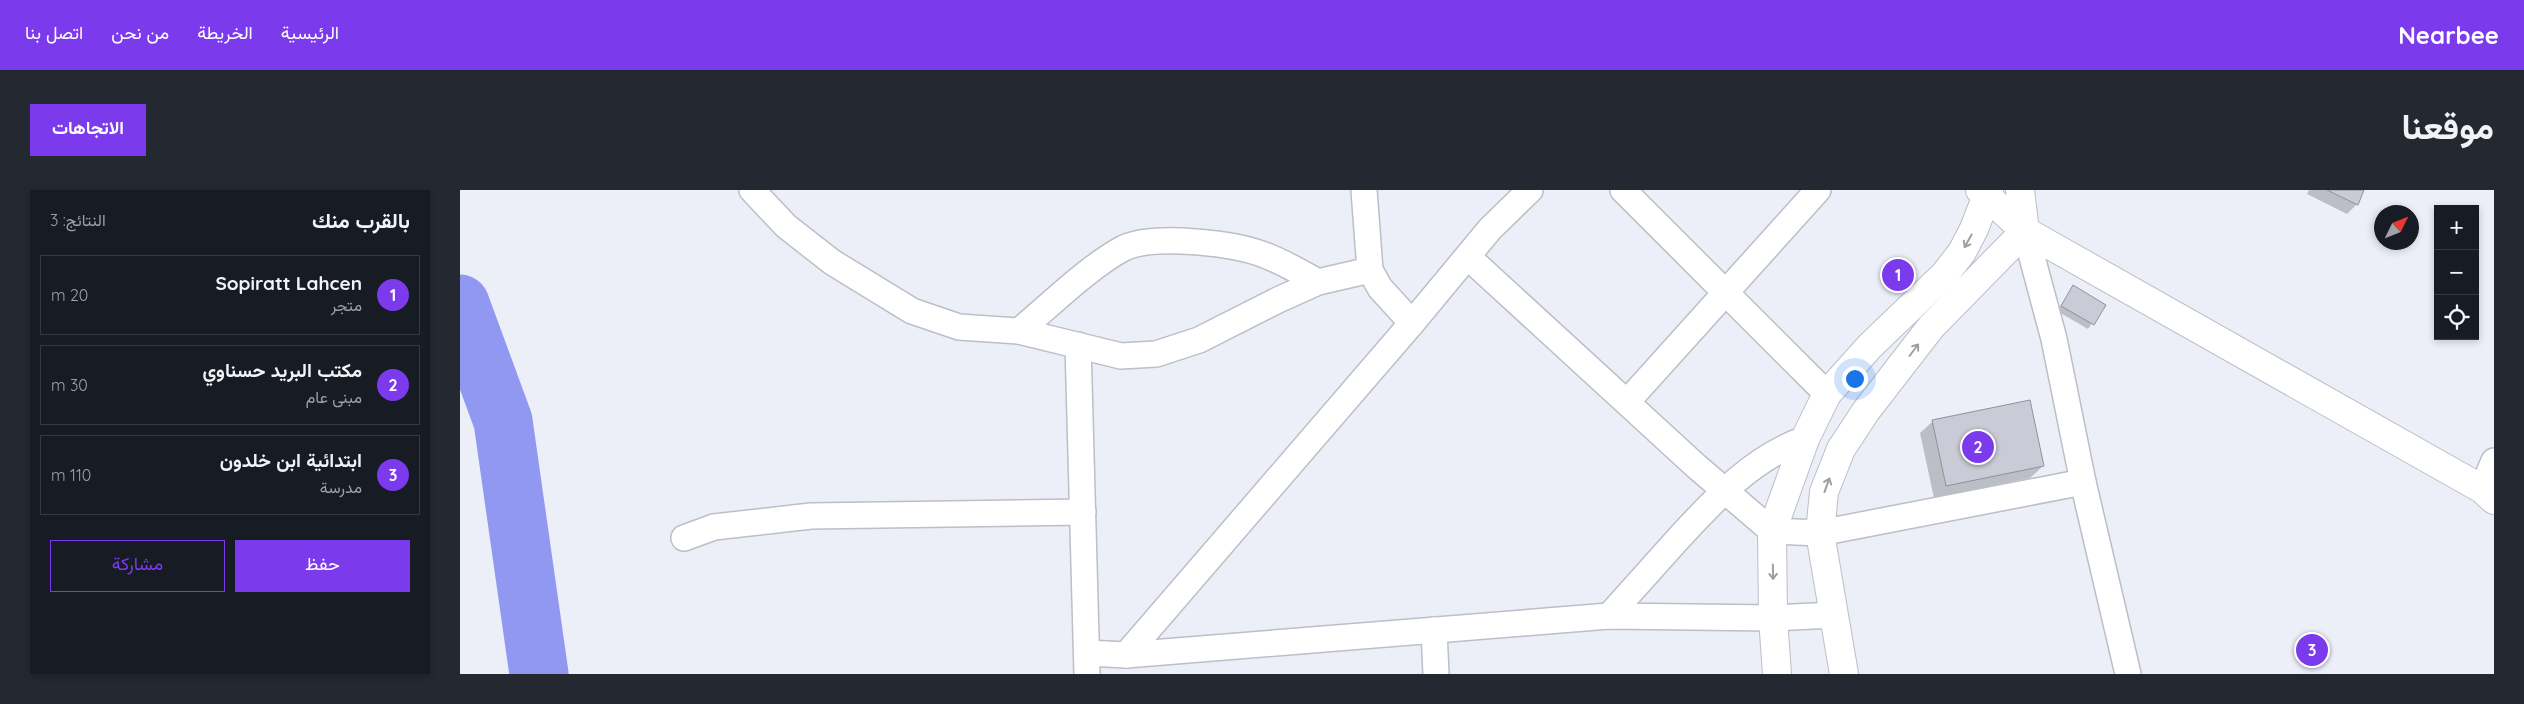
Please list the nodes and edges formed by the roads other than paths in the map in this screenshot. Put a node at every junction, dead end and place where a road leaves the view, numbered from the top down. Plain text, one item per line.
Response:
1 (752, 190) edge
2 (1364, 190) edge
3 (1530, 190) edge
4 (1623, 190) edge
5 (1818, 190) edge
6 (2020, 190) edge
7 (1985, 192) edge
8 (2025, 231) junction
9 (1468, 257) junction
10 (1370, 270) junction
11 (1318, 282) junction
12 (1726, 292) junction
13 (1412, 323) junction
14 (1019, 331) junction
15 (1078, 345) junction
16 (1827, 394) junction
17 (1627, 402) junction
18 (1805, 439) junction
19 (2494, 461) edge
20 (2083, 482) junction
21 (1723, 490) junction
22 (2490, 492) edge
23 (1083, 512) junction
24 (1772, 531) junction
25 (1820, 533) junction
26 (684, 538) dead end
27 (1834, 615) junction
28 (1610, 616) junction
29 (1774, 618) junction
30 (1434, 630) junction
31 (1126, 655) junction
32 (1087, 664) edge
33 (1436, 674) edge
34 (1777, 674) edge
35 (1844, 674) edge
36 (2128, 674) edge

1 - 14 street
2 - 10 street
3 - 9 street
4 - 12 street
5 - 12 street
6 - 8 main road
7 - 8 main road
7 -> 16 main road
8 - 20 street
8 - 22 main road
25 -> 8 main road
9 - 13 street
9 - 17 street
10 - 11 street
10 - 13 street
11 - 14 street
11 - 15 street
12 - 16 street
12 - 17 street
13 - 31 street
14 - 15 street
15 - 23 street
16 - 18 main road
17 - 21 street
18 - 21 street
18 - 24 main road
19 - 22 street
20 - 25 street
20 - 36 street
21 - 24 street
21 - 28 street
23 - 26 street
23 - 32 street
24 - 25 street
24 -> 29 main road
25 - 27 main road
27 - 29 street
27 - 35 main road
28 - 29 street
28 - 30 street
29 - 34 main road
30 - 31 street
30 - 33 street
31 - 32 street

